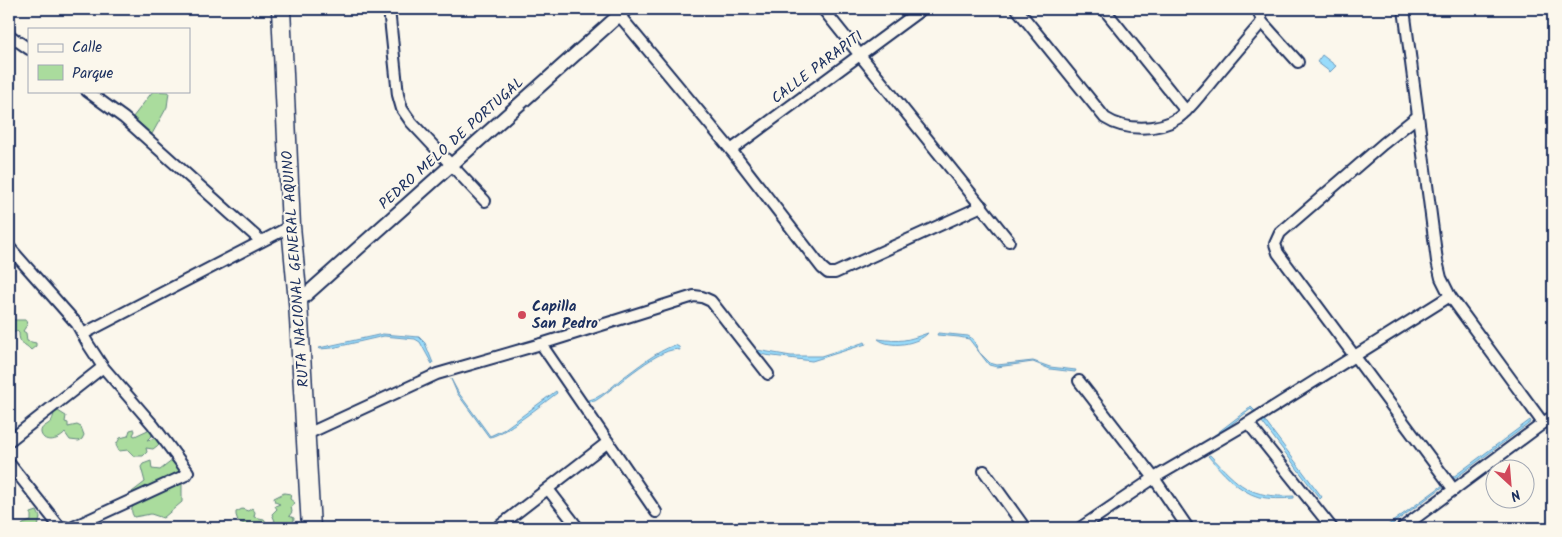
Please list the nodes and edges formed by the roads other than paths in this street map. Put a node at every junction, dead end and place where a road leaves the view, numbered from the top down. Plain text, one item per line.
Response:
1 (281, 9) edge
2 (389, 9) edge
3 (823, 9) edge
4 (922, 9) edge
5 (1016, 9) edge
6 (1104, 9) edge
7 (1258, 9) edge
8 (1404, 9) edge
9 (623, 12) edge
10 (1262, 22) junction
11 (9, 36) edge
12 (28, 49) edge
13 (859, 54) junction
14 (1298, 62) dead end
15 (88, 92) edge
16 (1186, 111) junction
17 (1418, 116) junction
18 (731, 150) junction
19 (452, 165) junction
20 (484, 201) dead end
21 (982, 206) junction
22 (291, 226) junction
23 (261, 241) junction
24 (1009, 241) dead end
25 (9, 247) edge
26 (1450, 296) junction
27 (298, 302) junction
28 (83, 334) junction
29 (542, 344) junction
30 (1354, 357) junction
31 (103, 367) junction
32 (768, 374) dead end
33 (1080, 382) dead end
34 (1553, 416) edge
35 (1543, 423) junction
36 (1248, 424) junction
37 (305, 435) junction
38 (9, 441) edge
39 (608, 442) junction
40 (9, 463) edge
41 (984, 471) dead end
42 (1154, 478) junction
43 (548, 488) junction
44 (1454, 490) junction
45 (656, 512) dead end
46 (70, 528) edge
47 (311, 528) edge
48 (498, 528) edge
49 (578, 528) edge
50 (1025, 528) edge
51 (1080, 528) edge
52 (1188, 528) edge
53 (1332, 528) edge
54 (1402, 528) edge

1 - 22 highway, RUTA NACIONAL GENERAL AQUINO
2 - 19 street
3 - 13 street
4 - 13 street, CALLE PARAPITI
5 - 16 street
6 - 16 street
7 - 10 street
8 - 17 street
9 - 18 street
9 - 19 street, PEDRO MELO DE PORTUGAL
10 - 14 street
10 - 16 street
11 - 12 street
13 - 18 street, CALLE PARAPITI
13 - 21 street
15 - 23 street
17 - 26 street
17 - 30 street
18 - 21 street
19 - 20 street
19 - 27 street, PEDRO MELO DE PORTUGAL
21 - 24 street
22 - 23 street
22 - 27 highway, RUTA NACIONAL GENERAL AQUINO
23 - 28 street
25 - 28 street
26 - 30 street
26 - 35 street
27 - 37 highway, RUTA NACIONAL GENERAL AQUINO
28 - 31 street
29 - 32 street
29 - 37 street
29 - 39 street
30 - 36 street
30 - 44 street
31 - 38 street
31 - 46 street
33 - 42 street
34 - 35 street
35 - 44 street
36 - 42 street
36 - 53 street
37 - 47 highway, RUTA NACIONAL GENERAL AQUINO
39 - 43 street
39 - 45 street
40 - 46 street
41 - 50 street
42 - 51 street
42 - 52 street
43 - 48 street
43 - 49 street
44 - 54 street

